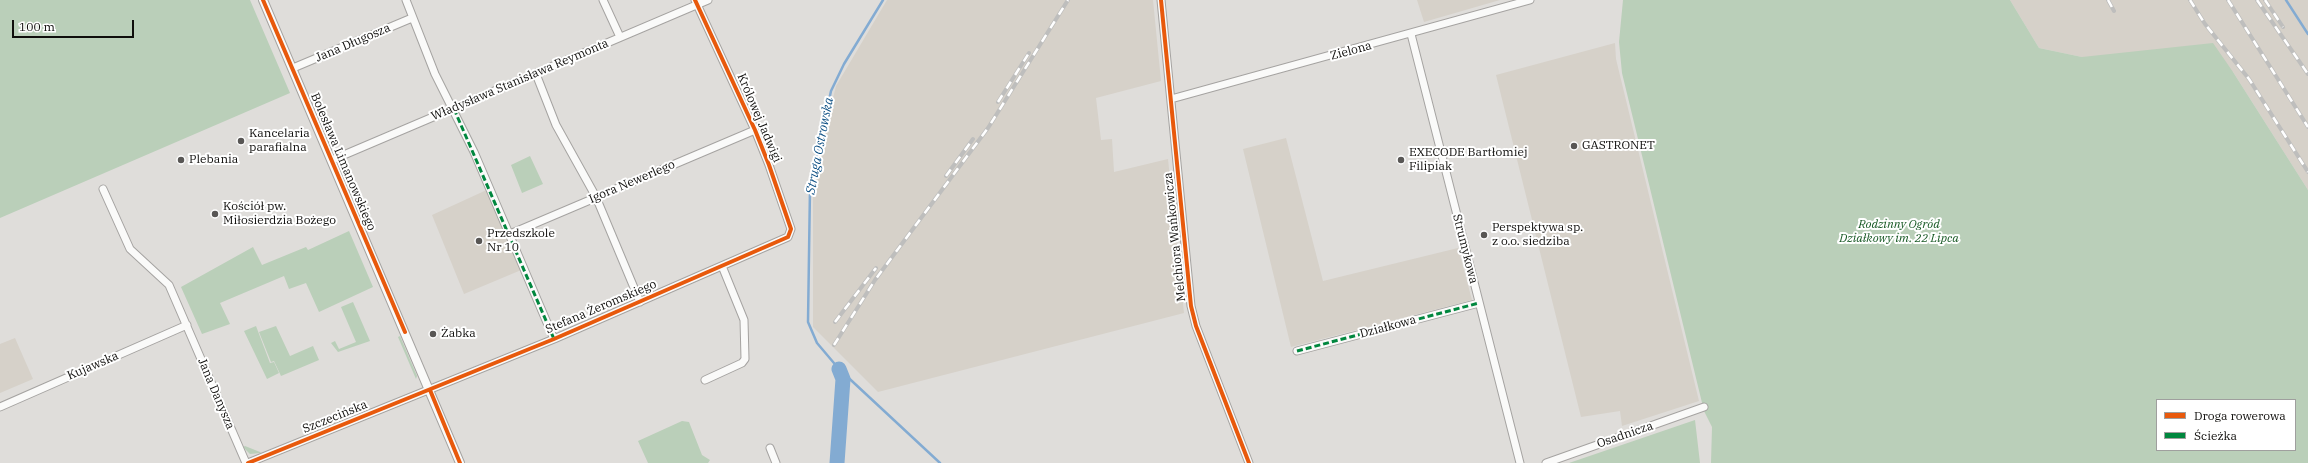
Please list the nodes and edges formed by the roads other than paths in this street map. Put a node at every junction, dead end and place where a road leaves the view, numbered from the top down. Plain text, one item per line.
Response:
1 (263, 0) edge
2 (406, 0) edge
3 (603, 0) edge
4 (708, 0) edge
5 (1161, 0) edge
6 (1530, 0) edge
7 (697, 2) edge
8 (412, 18) junction
9 (1411, 34) junction
10 (620, 38) junction
11 (293, 68) junction
12 (536, 74) junction
13 (1171, 99) junction
14 (454, 109) junction
15 (755, 130) junction
16 (332, 160) junction
17 (103, 189) dead end
18 (596, 197) junction
19 (510, 234) junction
20 (780, 242) joint
21 (722, 266) junction
22 (640, 302) junction
23 (1479, 303) junction
24 (187, 325) junction
25 (554, 339) junction
26 (1297, 351) dead end
27 (706, 380) dead end
28 (430, 390) junction
29 (0, 407) edge
30 (1704, 407) dead end
31 (770, 448) dead end
32 (247, 463) edge
33 (460, 463) edge
34 (776, 463) edge
35 (1249, 463) edge
36 (1520, 463) edge
37 (1546, 463) edge

1 - 11 street, Bolesława Limanowskiego
2 - 8 street
3 - 10 street
4 - 7 street, Władysława Stanisława Reymonta
5 - 13 street, Melchiora Wańkowicza
6 - 9 street, Zielona
7 - 10 street, Władysława Stanisława Reymonta
7 - 15 street, Królowej Jadwigi
8 - 11 street, Jana Długosza
8 - 14 street
9 - 13 street, Zielona
9 - 23 street, Strumykowa
10 - 12 street, Władysława Stanisława Reymonta
11 - 16 street, Bolesława Limanowskiego
12 - 14 street, Władysława Stanisława Reymonta
12 - 18 street
13 - 35 street, Melchiora Wańkowicza
14 - 16 street, Władysława Stanisława Reymonta
14 - 19 street
15 - 18 street, Igora Newerlego
15 - 20 street, Królowej Jadwigi
16 - 28 street, Bolesława Limanowskiego
17 - 24 street, Jana Danysza
18 - 19 street, Igora Newerlego
18 - 22 street
19 - 25 street
20 - 21 street, Stefana Żeromskiego
21 - 22 street, Stefana Żeromskiego
21 - 27 street
22 - 25 street, Stefana Żeromskiego
23 - 26 street, Działkowa
23 - 36 street, Strumykowa
24 - 29 street, Kujawska
24 - 32 street, Jana Danysza
25 - 28 street, Stefana Żeromskiego
28 - 32 street, Szczecińska
28 - 33 street, Bolesława Limanowskiego
30 - 37 street, Osadnicza
31 - 34 street

